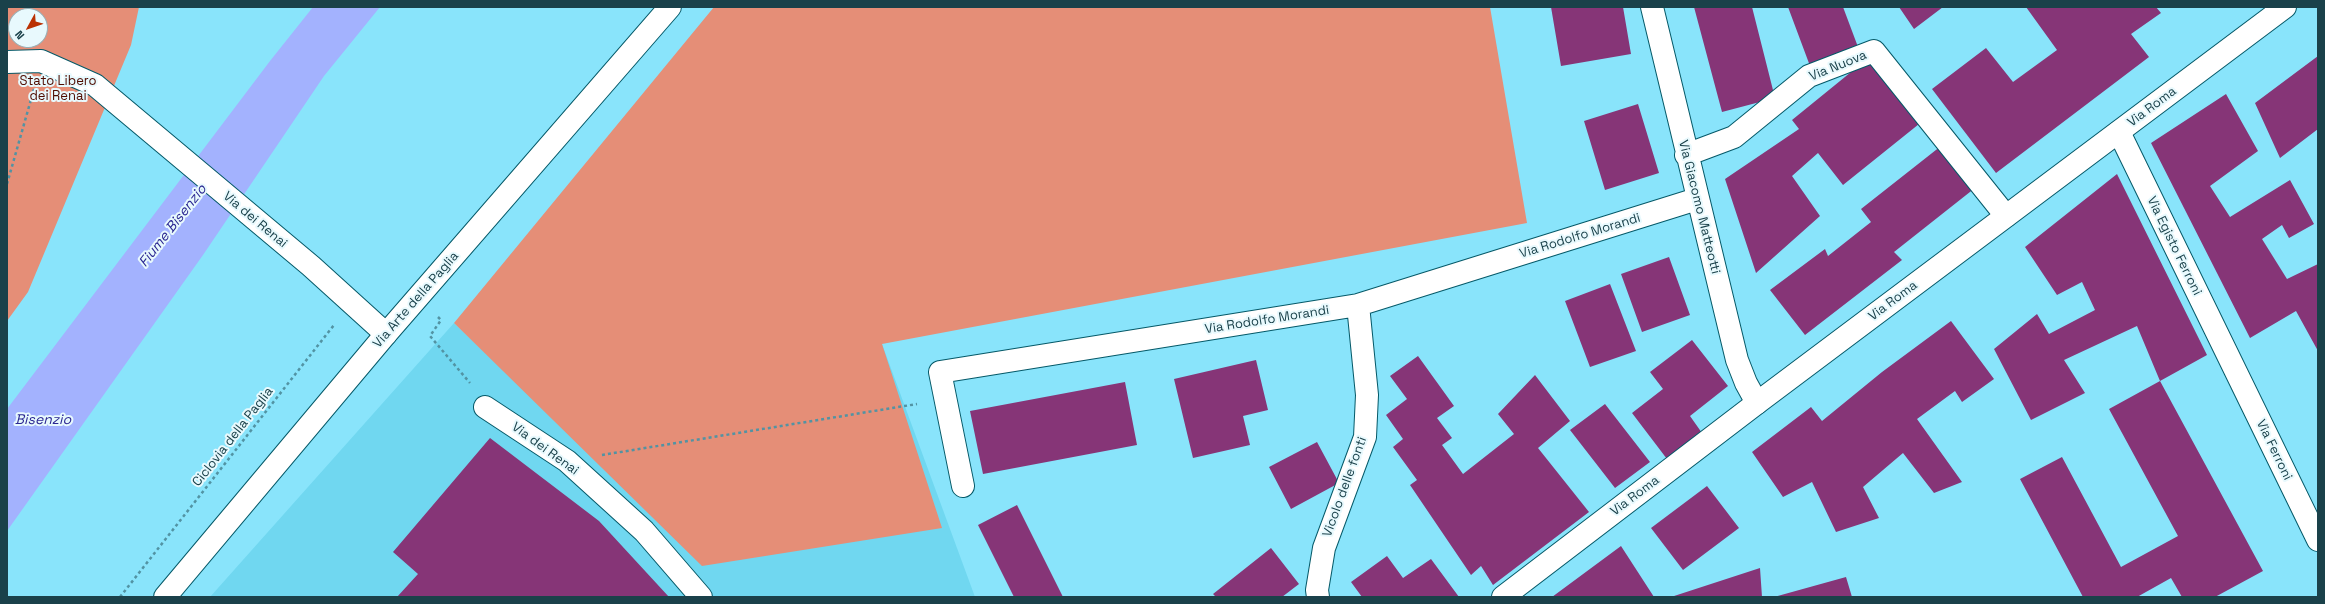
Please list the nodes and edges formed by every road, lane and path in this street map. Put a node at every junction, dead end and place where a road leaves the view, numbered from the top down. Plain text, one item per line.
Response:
1 (670, 7) edge
2 (1652, 7) edge
3 (2285, 7) edge
4 (41, 61) junction
5 (7, 62) edge
6 (2119, 132) junction
7 (1686, 155) junction
8 (7, 184) edge
9 (1697, 199) junction
10 (2006, 216) junction
11 (329, 283) junction
12 (418, 297) junction
13 (1358, 305) junction
14 (386, 334) junction
15 (2230, 359) joint
16 (945, 399) junction
17 (1757, 403) junction
18 (485, 407) joint
19 (567, 461) junction
20 (963, 486) dead end
21 (2318, 540) edge
22 (120, 597) edge
23 (165, 597) edge
24 (701, 597) edge
25 (1318, 597) edge
26 (1503, 597) edge

1 - 12 street, Via Arte della Paglia
2 - 7 street, Via Giacomo Matteotti
3 - 6 street, Via Roma
4 - 5 street
4 - 8 path
4 - 11 street, Via dei Renai
6 - 10 street, Via Roma
6 - 15 street, Via Egisto Ferroni
7 - 9 street, Via Giacomo Matteotti
7 - 10 street, Via Nuova
9 - 13 street, Via Rodolfo Morandi
9 - 17 street, Via Giacomo Matteotti
10 - 17 street, Via Roma
11 - 14 street, Via dei Renai
11 - 22 path, Ciclovia della Paglia
12 - 14 street, Via Arte della Paglia
12 - 18 path
13 - 16 street, Via Rodolfo Morandi
13 - 25 street, Vicolo delle fonti
14 - 23 street, Via Arte della Paglia
15 - 21 street, Via Ferroni
16 - 19 path
16 - 20 street, Via Rodolfo Morandi
17 - 26 street, Via Roma
18 - 19 street, Via dei Renai
19 - 24 street, Via dei Renai

